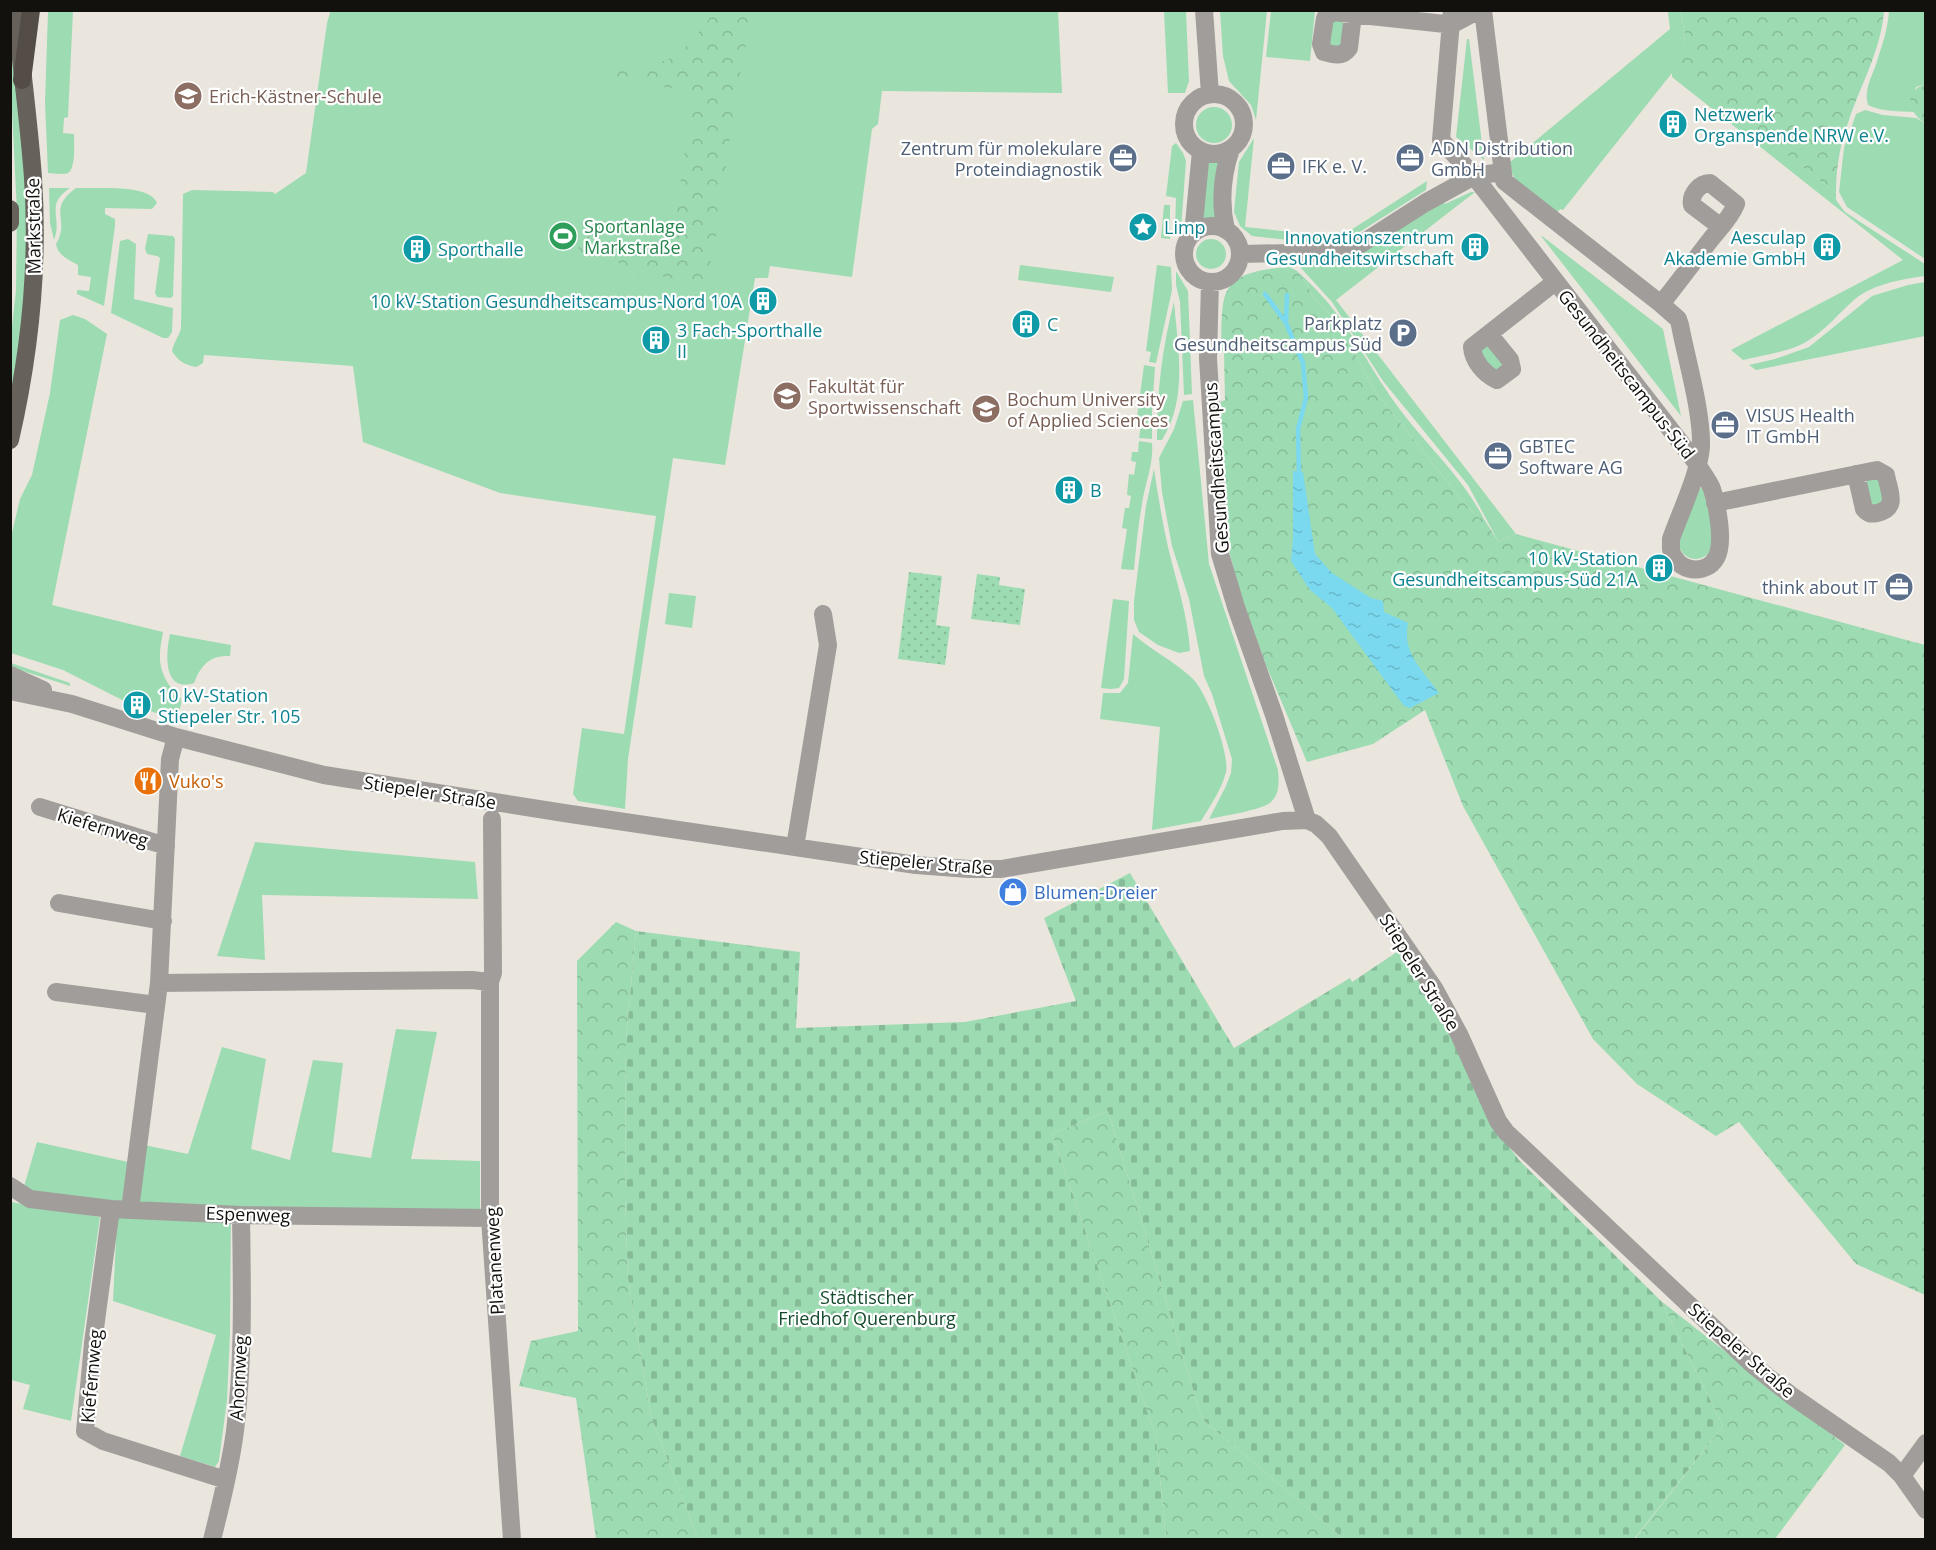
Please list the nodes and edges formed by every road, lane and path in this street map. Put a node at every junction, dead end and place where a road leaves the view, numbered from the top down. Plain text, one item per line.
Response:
1 (16, 10) edge
2 (31, 10) edge
3 (1204, 10) edge
4 (1481, 10) edge
5 (1353, 14) dead end
6 (1451, 18) edge
7 (22, 80) junction
8 (1210, 94) junction
9 (1231, 149) junction
10 (1201, 151) junction
11 (1502, 172) junction
12 (1474, 177) junction
13 (10, 210) edge
14 (10, 223) edge
15 (1721, 227) dead end
16 (1226, 230) junction
17 (1193, 234) junction
18 (1240, 254) junction
19 (1210, 282) junction
20 (1556, 282) junction
21 (1661, 304) junction
22 (1489, 334) dead end
23 (10, 440) edge
24 (1698, 465) junction
25 (1856, 474) dead end
26 (1715, 503) junction
27 (823, 614) dead end
28 (10, 675) edge
29 (10, 691) edge
30 (72, 704) junction
31 (176, 737) junction
32 (40, 807) dead end
33 (492, 819) dead end
34 (1307, 820) junction
35 (166, 846) junction
36 (795, 847) junction
37 (59, 903) dead end
38 (163, 921) junction
39 (490, 982) junction
40 (159, 983) junction
41 (56, 992) dead end
42 (156, 1005) junction
43 (10, 1186) edge
44 (111, 1209) junction
45 (130, 1210) junction
46 (241, 1215) junction
47 (490, 1218) junction
48 (1926, 1443) edge
49 (1902, 1476) junction
50 (226, 1480) junction
51 (1926, 1510) edge
52 (212, 1539) edge
53 (512, 1539) edge

1 - 7 main road, Markstraße
2 - 7 highway
3 - 8 street
4 - 6 street
4 - 11 street
5 - 6 street
6 - 12 street, Gesundheitscampus-Süd
7 - 23 main road, Markstraße
8 - 9 street
8 - 10 street
9 - 10 street
9 - 16 street
10 - 17 street
11 - 12 street
11 - 21 street, Gesundheitscampus-Süd
12 - 18 street
12 - 20 street, Gesundheitscampus-Süd
13 - 14 main road, Markstraße
15 - 21 street
16 - 17 street
16 - 18 street
17 - 19 street
18 - 19 street
19 - 34 street, Gesundheitscampus
20 - 22 street, Gesundheitscampus-Süd
20 - 24 street, Gesundheitscampus-Süd
21 - 24 street, Gesundheitscampus-Süd
24 - 26 street, Gesundheitscampus-Süd
24 - 26 street, Gesundheitscampus-Süd
25 - 26 street
27 - 36 street
28 - 30 street, Stiepeler Straße
29 - 30 street, Stiepeler Straße
30 - 31 street, Stiepeler Straße
31 - 35 street, Kiefernweg
31 - 36 street, Stiepeler Straße
32 - 35 street, Kiefernweg
33 - 39 street, Platanenweg
34 - 36 street, Stiepeler Straße
34 - 49 street, Stiepeler Straße
35 - 38 street, Kiefernweg
37 - 38 street
38 - 40 street, Kiefernweg
39 - 40 street
39 - 47 street, Platanenweg
40 - 42 street, Kiefernweg
41 - 42 street
42 - 45 street, Kiefernweg
43 - 44 street, Espenweg
44 - 45 street, Espenweg
44 - 50 street, Kiefernweg
45 - 46 street, Espenweg
46 - 47 street, Espenweg
46 - 50 street, Ahornweg
47 - 53 street, Platanenweg
48 - 49 street
49 - 51 street, Stiepeler Straße
50 - 52 street, Ahornweg

